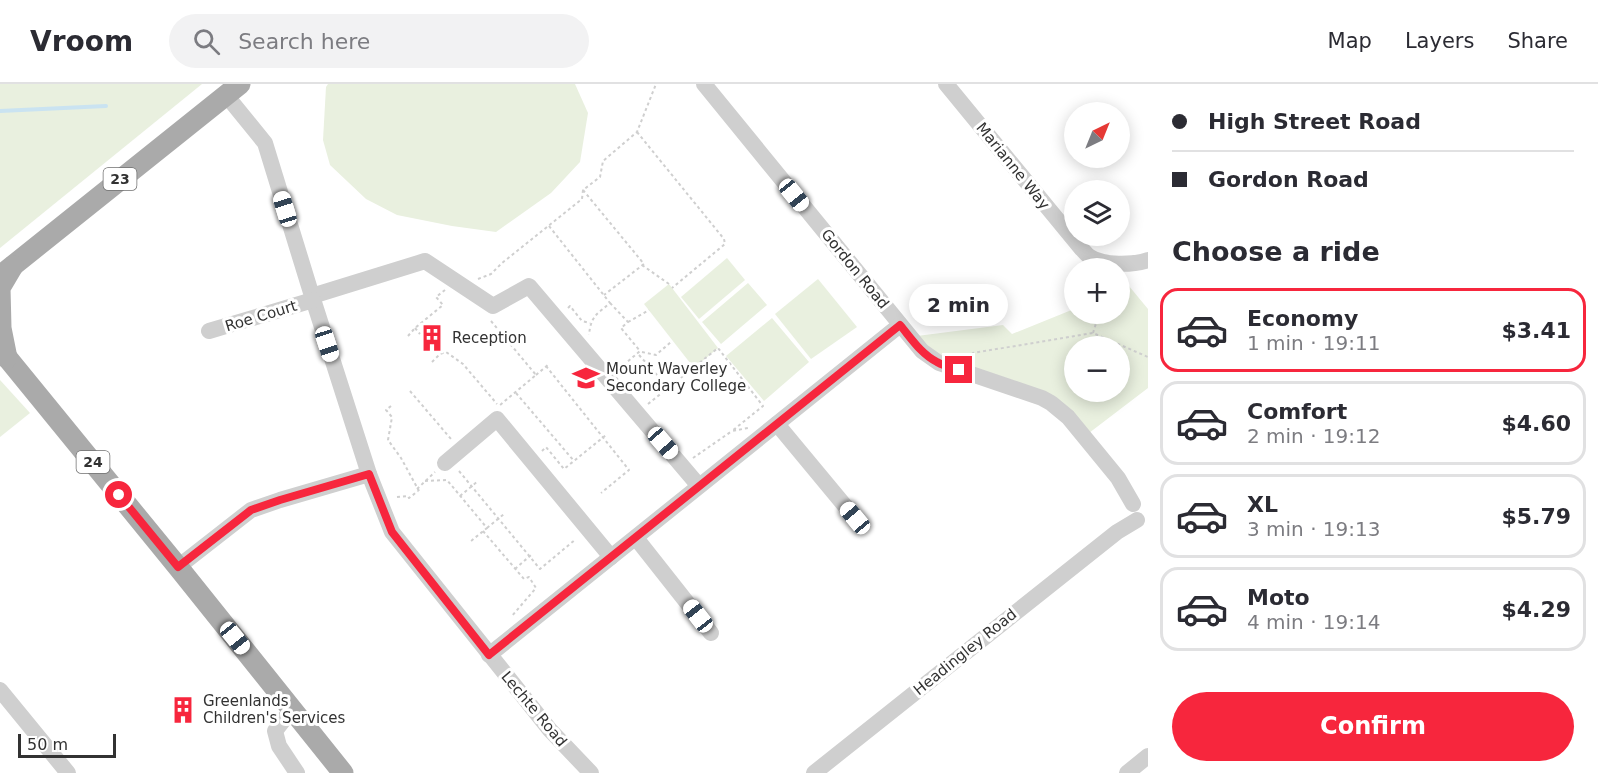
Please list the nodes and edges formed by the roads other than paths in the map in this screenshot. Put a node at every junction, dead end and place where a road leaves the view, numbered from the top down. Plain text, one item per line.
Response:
1 (704, 84) edge
2 (946, 84) edge
3 (233, 89) edge
4 (1148, 260) edge
5 (5, 269) edge
6 (312, 298) junction
7 (900, 325) junction
8 (209, 331) dead end
9 (2, 354) edge
10 (777, 424) junction
11 (451, 458) road end
12 (369, 474) junction
13 (699, 486) junction
14 (1142, 513) edge
15 (855, 518) dead end
16 (636, 538) junction
17 (611, 557) junction
18 (178, 567) junction
19 (711, 633) dead end
20 (489, 655) junction
21 (0, 690) edge
22 (292, 709) junction
23 (1148, 756) edge
24 (294, 771) edge
25 (68, 773) edge
26 (343, 773) edge
27 (591, 773) edge
28 (814, 773) edge
29 (1127, 773) edge

1 - 7 street, Gordon Road
2 - 4 street, Marianne Way
3 - 5 main road, 23
3 - 6 street, Lechte Road
5 - 9 main road
6 - 8 street, Roe Court
6 - 12 street, Lechte Road
6 - 13 street, Roe Court
7 - 10 street
7 - 14 street, Gordon Road
9 - 18 main road, 24
10 - 13 street
10 - 15 street
11 - 17 street
12 - 18 street
12 - 20 street, Lechte Road
13 - 16 street
14 - 28 street, Headingley Road
16 - 17 street
16 - 19 street
17 - 20 street
18 - 22 main road, 24
20 - 27 street, Lechte Road
21 - 25 street
22 - 24 street
22 - 26 main road, 24
23 - 29 street

